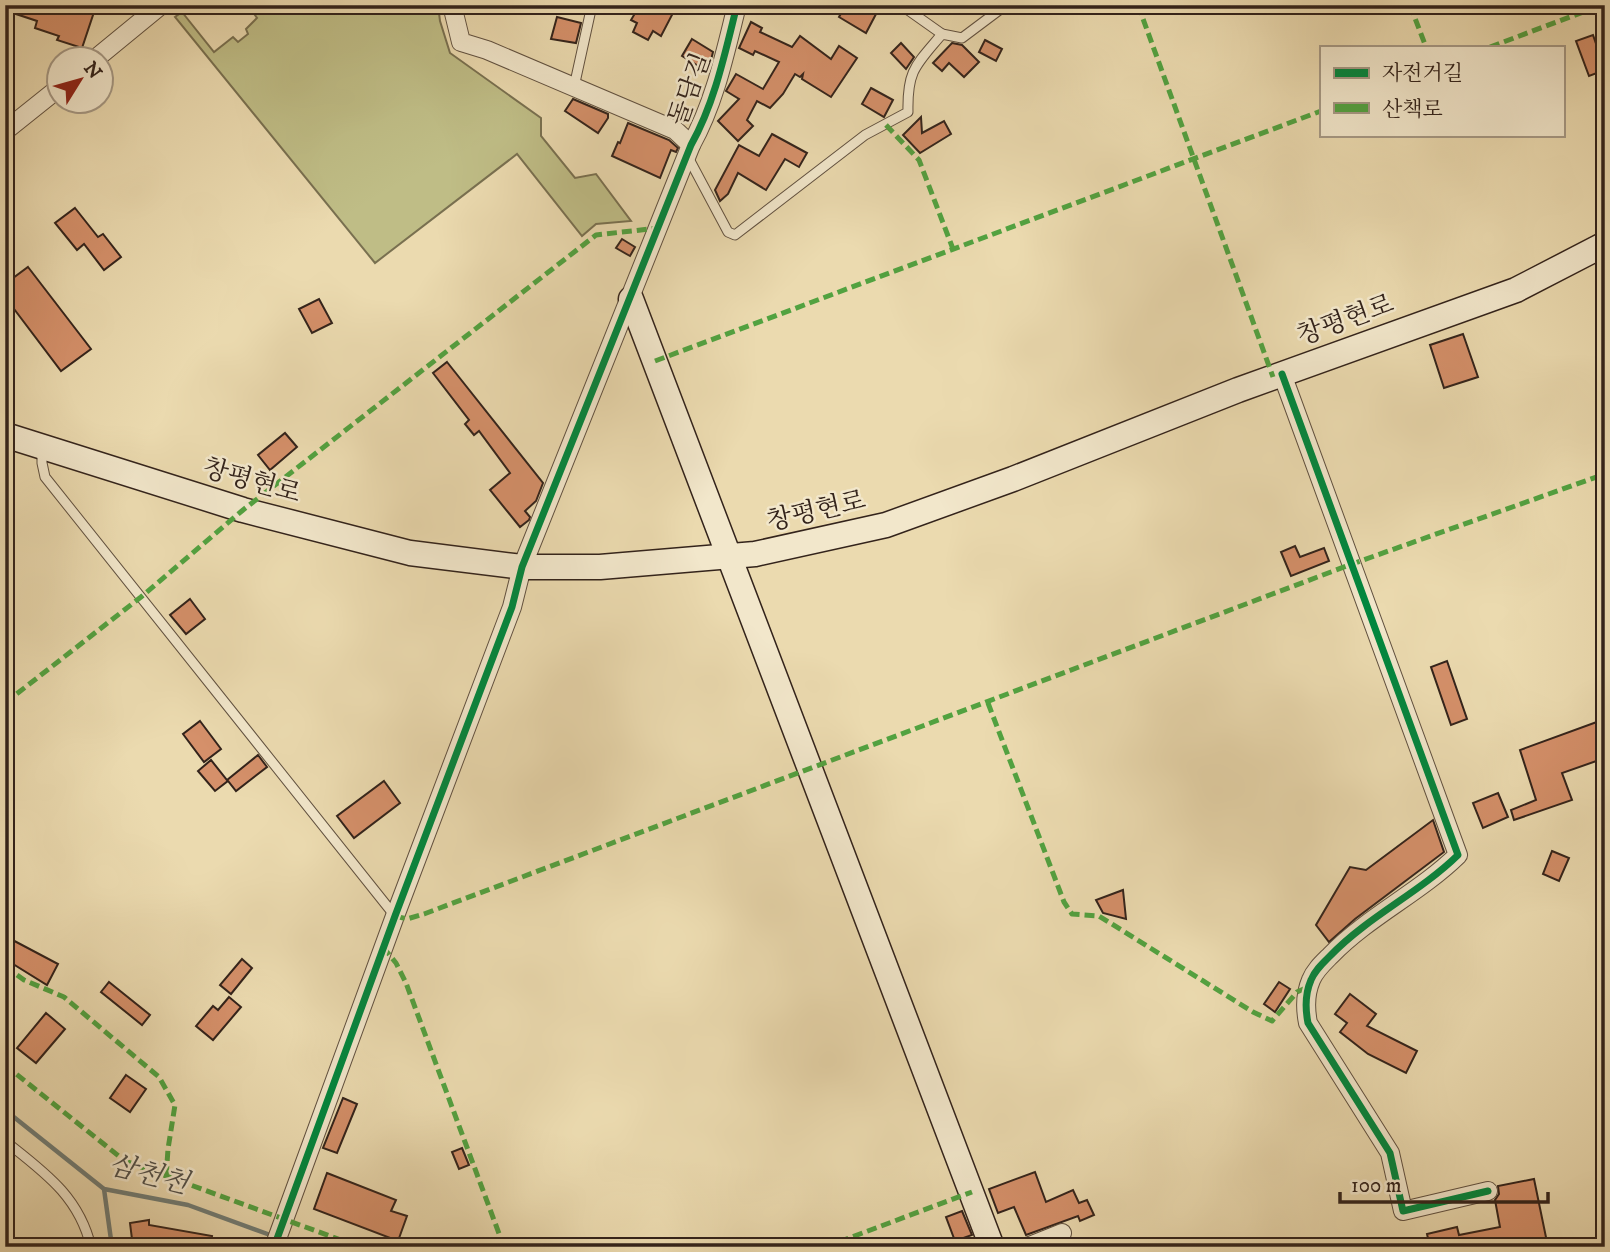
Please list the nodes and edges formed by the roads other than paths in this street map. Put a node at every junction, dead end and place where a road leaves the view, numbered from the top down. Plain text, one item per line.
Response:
1 (161, 5) edge
2 (452, 5) edge
3 (592, 5) edge
4 (737, 5) edge
5 (901, 5) edge
6 (1006, 5) edge
7 (942, 34) junction
8 (111, 46) edge
9 (575, 87) junction
10 (46, 98) edge
11 (5, 131) edge
12 (689, 150) junction
13 (1605, 244) edge
14 (631, 299) junction
15 (1282, 374) junction
16 (5, 435) edge
17 (42, 446) junction
18 (731, 556) junction
19 (522, 568) junction
20 (395, 916) junction
21 (5, 1141) edge
22 (1488, 1191) dead end
23 (1062, 1233) dead end
24 (91, 1247) edge
25 (274, 1247) edge
26 (992, 1247) edge
27 (1027, 1247) edge

1 - 8 street
2 - 9 street
3 - 9 lane
4 - 12 street, 돌담길
5 - 7 lane
6 - 7 lane
7 - 12 lane
9 - 12 street
10 - 11 street
12 - 14 street, 돌담길
13 - 15 main road, 창평현로
14 - 18 main road
14 - 19 street, 돌담길
15 - 18 main road, 창평현로
15 - 22 street
16 - 17 main road, 창평현로
17 - 19 main road, 창평현로
17 - 20 lane
18 - 19 main road, 창평현로
18 - 26 main road
19 - 20 street, 돌담길
20 - 25 street, 돌담길
21 - 24 lane
23 - 27 street

